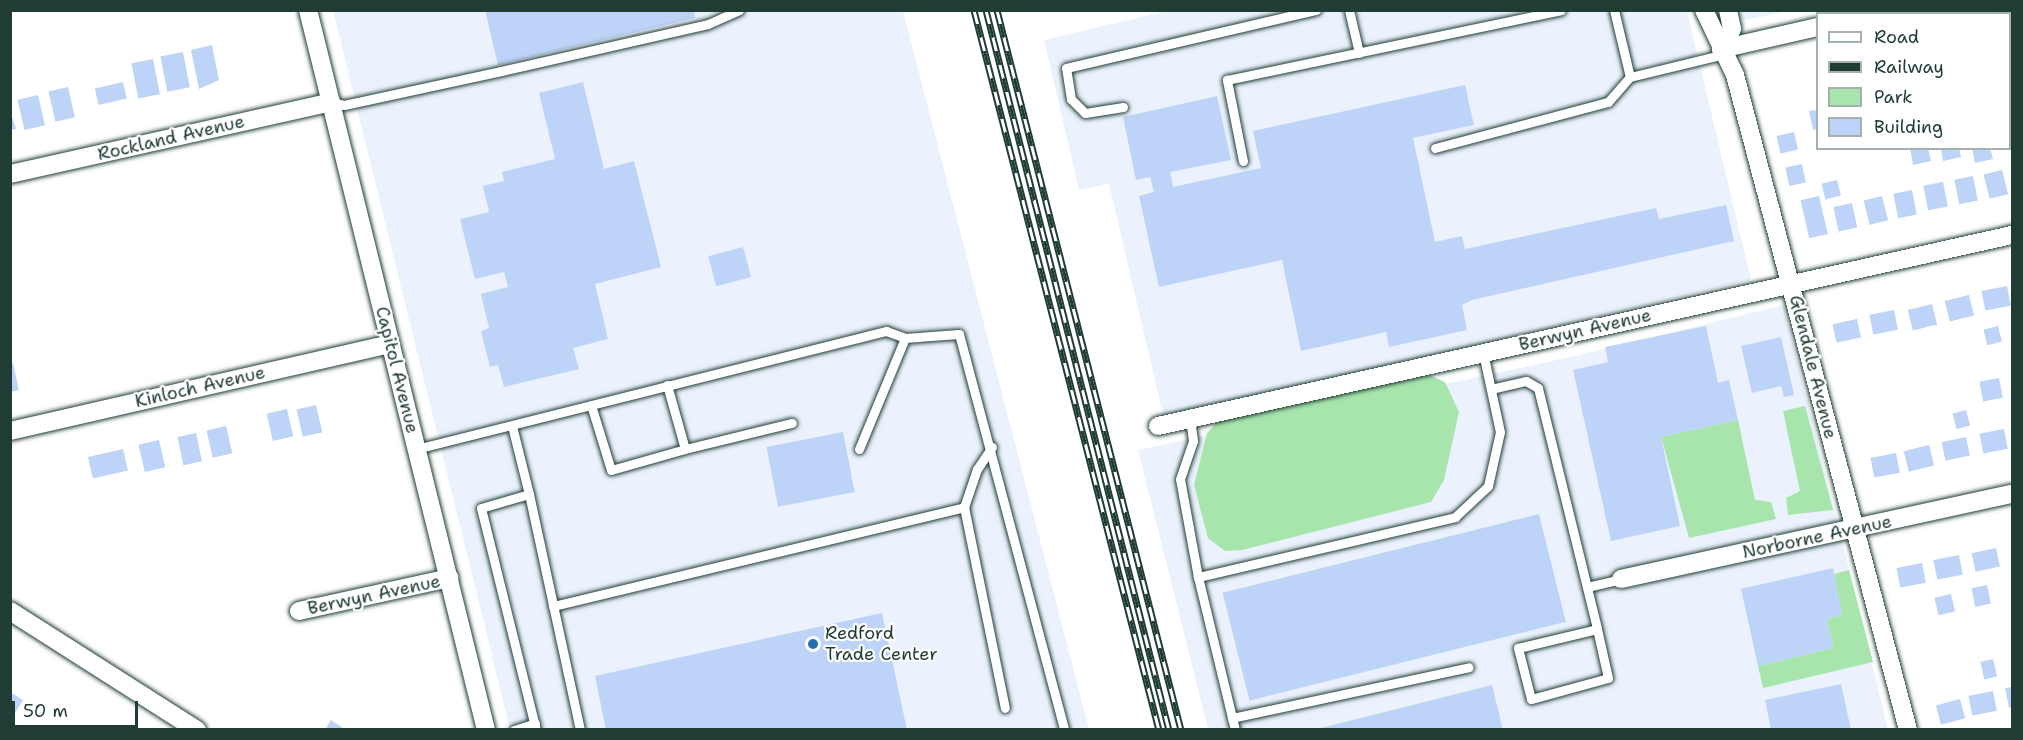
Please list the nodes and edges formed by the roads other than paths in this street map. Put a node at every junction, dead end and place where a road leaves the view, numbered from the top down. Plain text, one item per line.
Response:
1 (308, 10) edge
2 (739, 10) edge
3 (1316, 10) edge
4 (1349, 10) edge
5 (1561, 10) edge
6 (1614, 10) edge
7 (1704, 10) edge
8 (1728, 10) edge
9 (1816, 28) edge
10 (1723, 51) junction
11 (1359, 53) junction
12 (1630, 77) junction
13 (331, 102) junction
14 (1123, 107) dead end
15 (1435, 148) dead end
16 (1243, 161) dead end
17 (10, 174) edge
18 (2013, 235) edge
19 (1792, 284) junction
20 (905, 338) junction
21 (390, 344) junction
22 (1483, 353) junction
23 (667, 385) junction
24 (1491, 389) junction
25 (591, 405) junction
26 (1190, 419) junction
27 (792, 423) dead end
28 (512, 426) junction
29 (1158, 426) dead end
30 (10, 431) edge
31 (992, 447) junction
32 (859, 448) dead end
33 (416, 449) junction
34 (685, 449) junction
35 (529, 494) junction
36 (2013, 494) edge
37 (964, 507) junction
38 (1854, 529) junction
39 (1197, 577) junction
40 (448, 578) junction
41 (1621, 579) joint
42 (1587, 587) junction
43 (553, 606) junction
44 (10, 611) edge
45 (298, 611) dead end
46 (1597, 629) junction
47 (1469, 667) dead end
48 (1005, 708) dead end
49 (1232, 718) junction
50 (536, 726) edge
51 (197, 729) edge
52 (486, 729) edge
53 (514, 729) edge
54 (580, 729) edge
55 (1064, 729) edge
56 (1235, 729) edge
57 (1908, 729) edge

1 - 13 street, Capitol Avenue
2 - 13 lane
3 - 14 lane
4 - 11 lane
5 - 11 lane
6 - 12 lane
7 - 10 street, Glendale Avenue
8 - 10 street
9 - 10 street
10 - 12 lane
10 - 19 street, Glendale Avenue
11 - 16 lane
12 - 15 lane
13 - 17 street, Rockland Avenue
13 - 21 street, Capitol Avenue
18 - 19 street, Berwyn Avenue
19 - 22 street, Berwyn Avenue
19 - 38 street, Glendale Avenue
20 - 23 lane
20 - 31 lane
20 - 32 lane
21 - 30 street, Kinloch Avenue
21 - 33 street, Capitol Avenue
22 - 24 lane
22 - 26 street, Berwyn Avenue
23 - 25 lane
23 - 34 lane
24 - 39 lane
24 - 42 lane
25 - 28 lane
25 - 34 lane
26 - 29 street, Berwyn Avenue
26 - 39 lane
27 - 34 lane
28 - 33 lane
28 - 35 lane
31 - 37 lane
31 - 55 lane
33 - 40 street, Capitol Avenue
35 - 43 lane
35 - 50 lane
36 - 38 street, Norborne Avenue
37 - 43 lane
37 - 48 lane
38 - 41 street, Norborne Avenue
38 - 57 street, Glendale Avenue
39 - 49 lane
40 - 45 street, Berwyn Avenue
40 - 52 street, Capitol Avenue
41 - 42 lane
42 - 46 lane
43 - 54 lane
44 - 51 street
46 - 46 lane
47 - 49 lane
49 - 56 lane
50 - 53 lane

